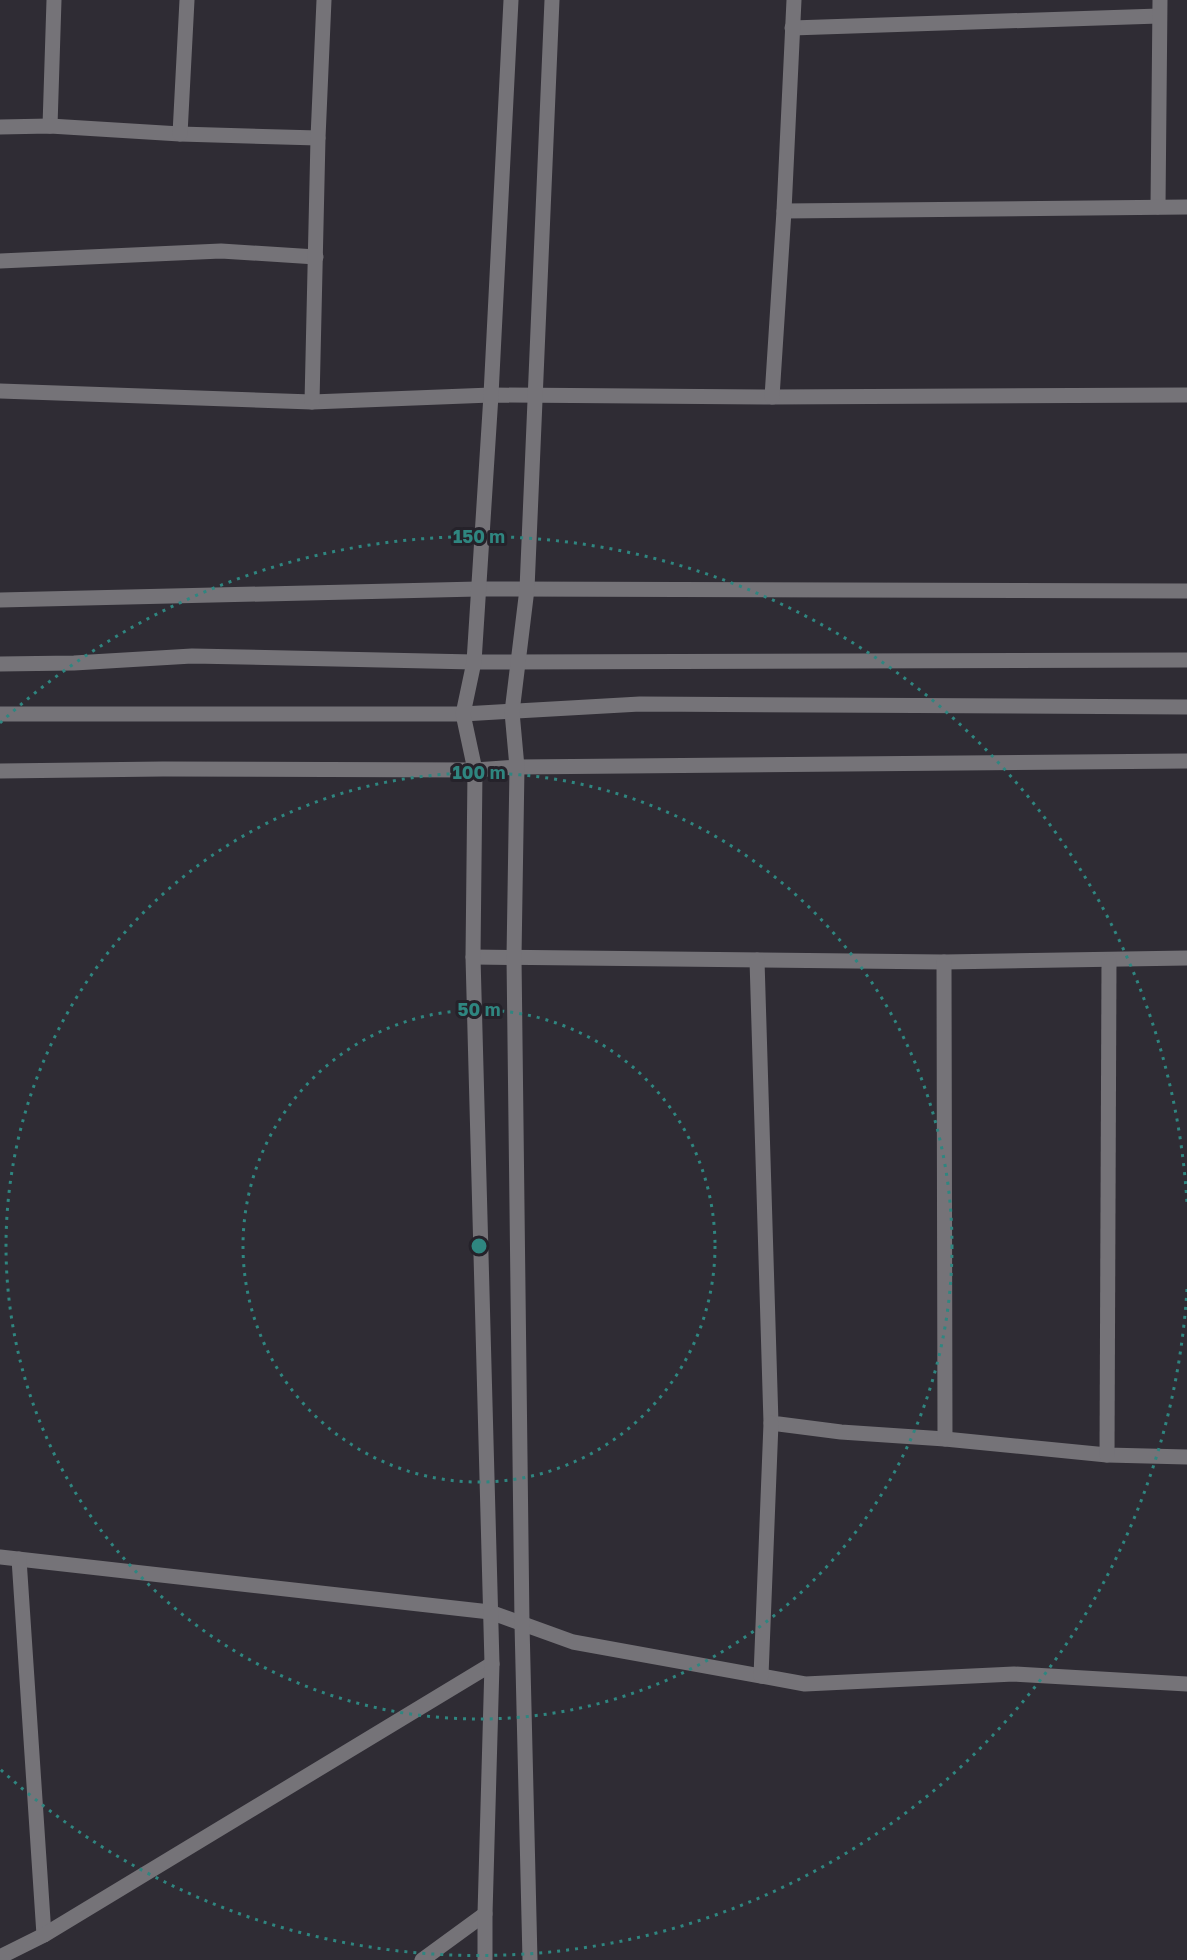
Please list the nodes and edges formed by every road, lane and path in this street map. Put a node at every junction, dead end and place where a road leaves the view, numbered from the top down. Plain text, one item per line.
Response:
1 (54, 0) edge
2 (187, 0) edge
3 (324, 0) edge
4 (511, 0) edge
5 (552, 0) edge
6 (794, 0) edge
7 (1160, 0) edge
8 (1159, 16) junction
9 (792, 28) junction
10 (50, 126) junction
11 (0, 127) edge
12 (180, 134) junction
13 (318, 138) junction
14 (1158, 207) junction
15 (1187, 207) edge
16 (784, 211) junction
17 (316, 257) junction
18 (0, 261) edge
19 (0, 391) edge
20 (491, 395) junction
21 (535, 395) junction
22 (1187, 395) edge
23 (772, 396) junction
24 (312, 402) junction
25 (478, 589) junction
26 (527, 589) junction
27 (1187, 591) edge
28 (0, 600) edge
29 (1187, 660) edge
30 (474, 662) junction
31 (519, 662) junction
32 (0, 664) edge
33 (1187, 707) edge
34 (512, 712) junction
35 (0, 714) edge
36 (463, 714) junction
37 (1187, 761) edge
38 (517, 767) junction
39 (475, 770) junction
40 (0, 771) edge
41 (473, 957) junction
42 (514, 957) junction
43 (1187, 958) edge
44 (757, 960) junction
45 (1109, 961) junction
46 (944, 962) junction
47 (771, 1423) junction
48 (945, 1440) junction
49 (1107, 1455) junction
50 (1187, 1457) edge
51 (0, 1557) edge
52 (19, 1559) junction
53 (490, 1612) junction
54 (522, 1623) junction
55 (492, 1664) junction
56 (761, 1676) junction
57 (1187, 1684) edge
58 (484, 1914) junction
59 (44, 1935) junction
60 (0, 1957) edge
61 (422, 1960) edge
62 (485, 1960) edge
63 (530, 1960) edge

1 - 10 street
2 - 12 street
3 - 13 street
4 - 20 street
5 - 21 street
6 - 9 street
7 - 8 street
8 - 9 street
8 - 14 street
9 - 16 street
10 - 11 street
10 - 12 street
12 - 13 street
13 - 17 street
14 - 15 street
14 - 16 street
16 - 23 street
17 - 18 street
17 - 24 street
19 - 24 street
20 - 21 street
20 - 24 street
20 - 25 street
21 - 23 street
21 - 26 street
22 - 23 street
25 - 26 street
25 - 28 street
25 - 30 street
26 - 27 street
26 - 31 street
29 - 31 street
30 - 31 street
30 - 32 street
30 - 36 street
31 - 34 street
33 - 34 street
34 - 36 street
34 - 38 street
35 - 36 street
36 - 39 street
37 - 38 street
38 - 39 street
38 - 42 street
39 - 40 street
39 - 41 street
41 - 42 street
41 - 53 street
42 - 44 street
42 - 54 street
43 - 45 street
44 - 46 street
44 - 47 street
45 - 46 street
45 - 49 street
46 - 48 street
47 - 48 street
47 - 56 street
48 - 49 street
49 - 50 street
51 - 52 street
52 - 53 street
52 - 59 street
53 - 54 street
53 - 55 street
54 - 56 street
54 - 63 street
55 - 58 street
55 - 59 street
56 - 57 street
58 - 61 street
58 - 62 street
59 - 60 street

